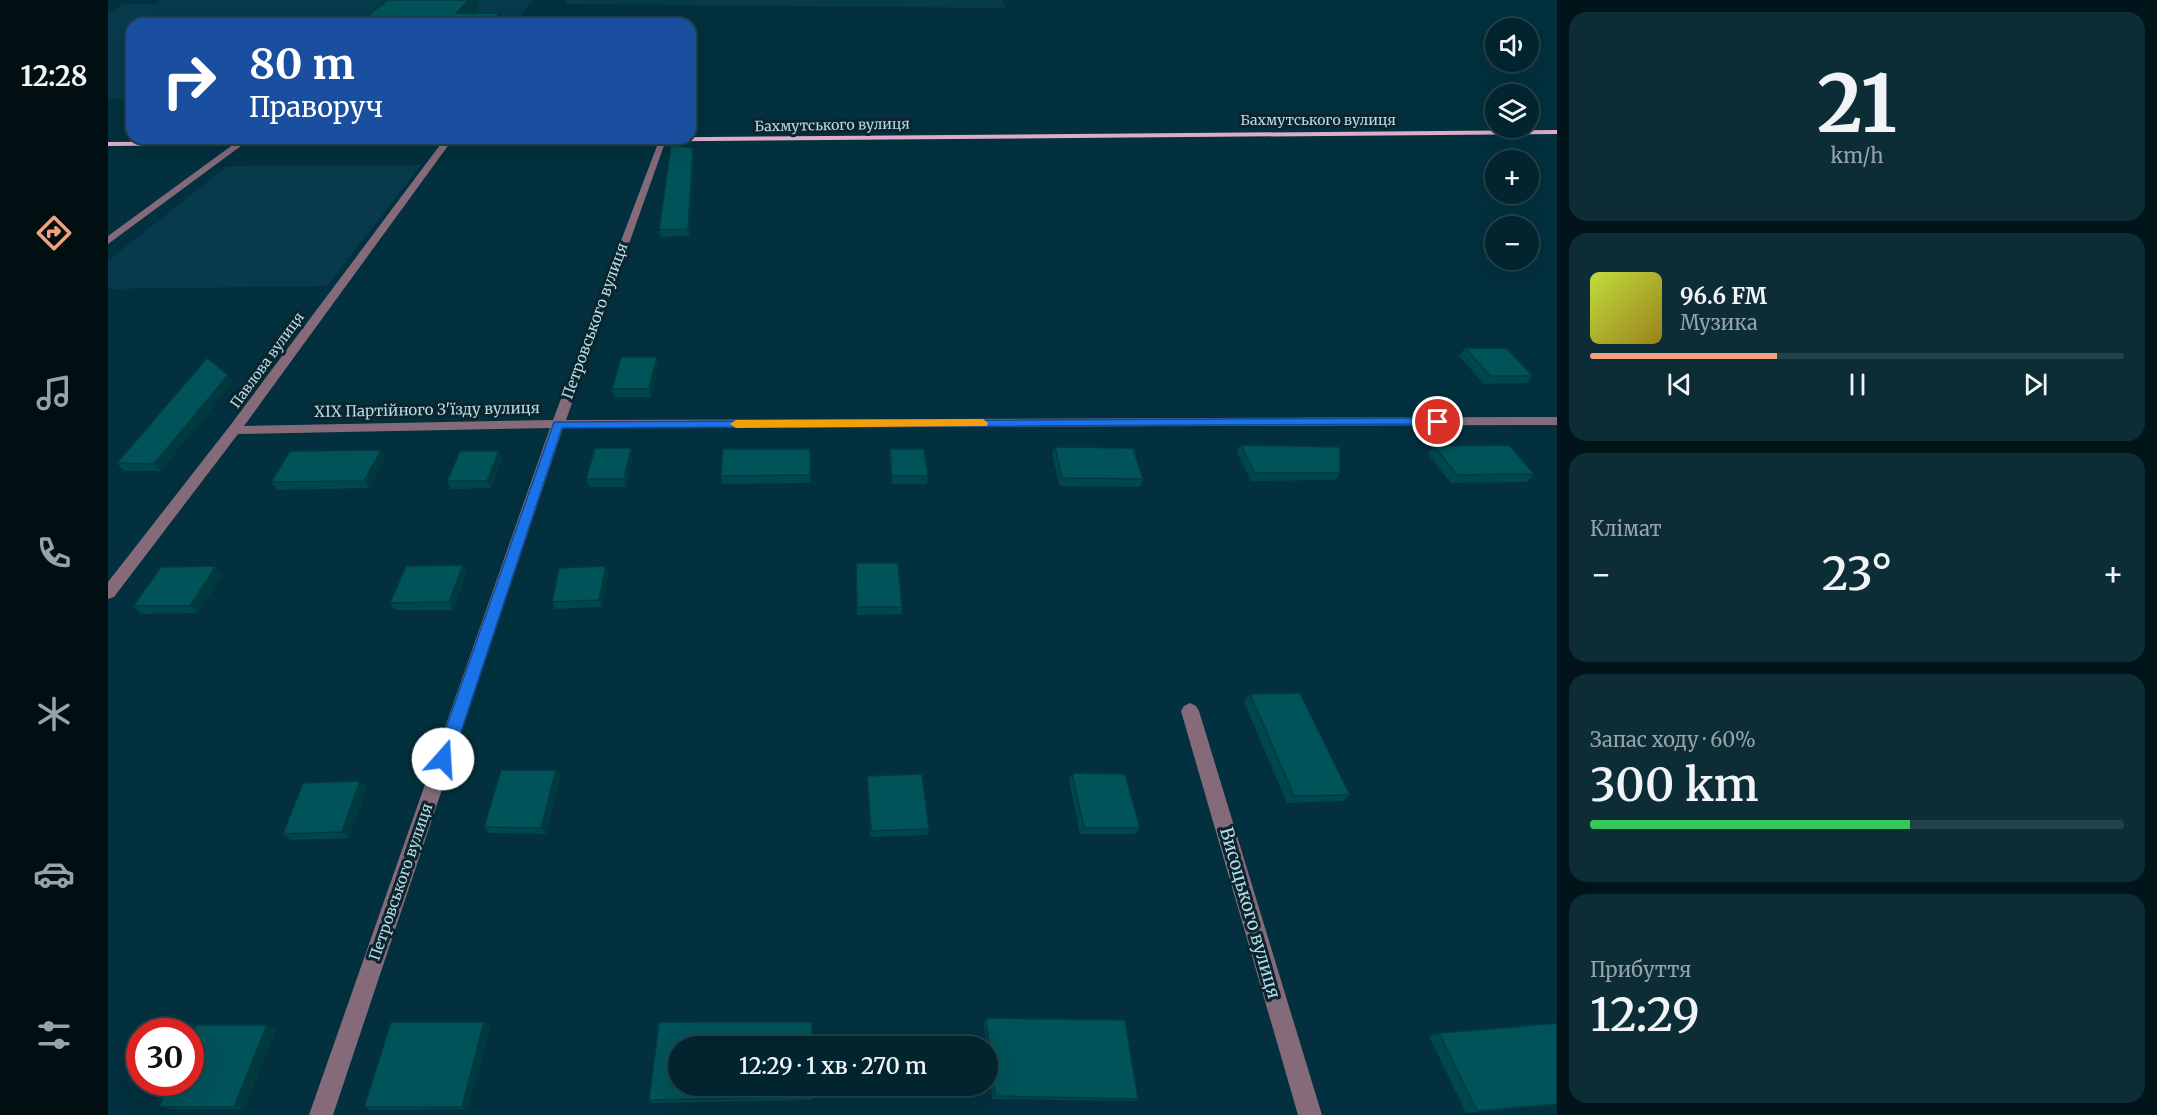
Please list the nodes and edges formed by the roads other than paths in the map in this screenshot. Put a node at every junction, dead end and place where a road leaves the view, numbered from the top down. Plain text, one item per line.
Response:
1 (1557, 132) edge
2 (696, 140) edge
3 (108, 144) edge
4 (126, 144) edge
5 (240, 144) edge
6 (445, 144) edge
7 (661, 144) edge
8 (108, 241) edge
9 (1557, 421) edge
10 (558, 424) junction
11 (234, 430) junction
12 (108, 593) edge
13 (1190, 711) dead end
14 (321, 1115) edge
15 (1310, 1115) edge

1 - 2 main road, Бахмутського вулиця
3 - 4 main road, Бахмутського вулиця
5 - 8 street
6 - 11 street, Павлова вулиця
7 - 10 street, Петровського вулиця
9 - 10 street, XIX Партійного З'їзду вулиця
10 - 11 street, XIX Партійного З'їзду вулиця
10 - 14 street, Петровського вулиця
11 - 12 street, Павлова вулиця
13 - 15 street, Висоцького вулиця

